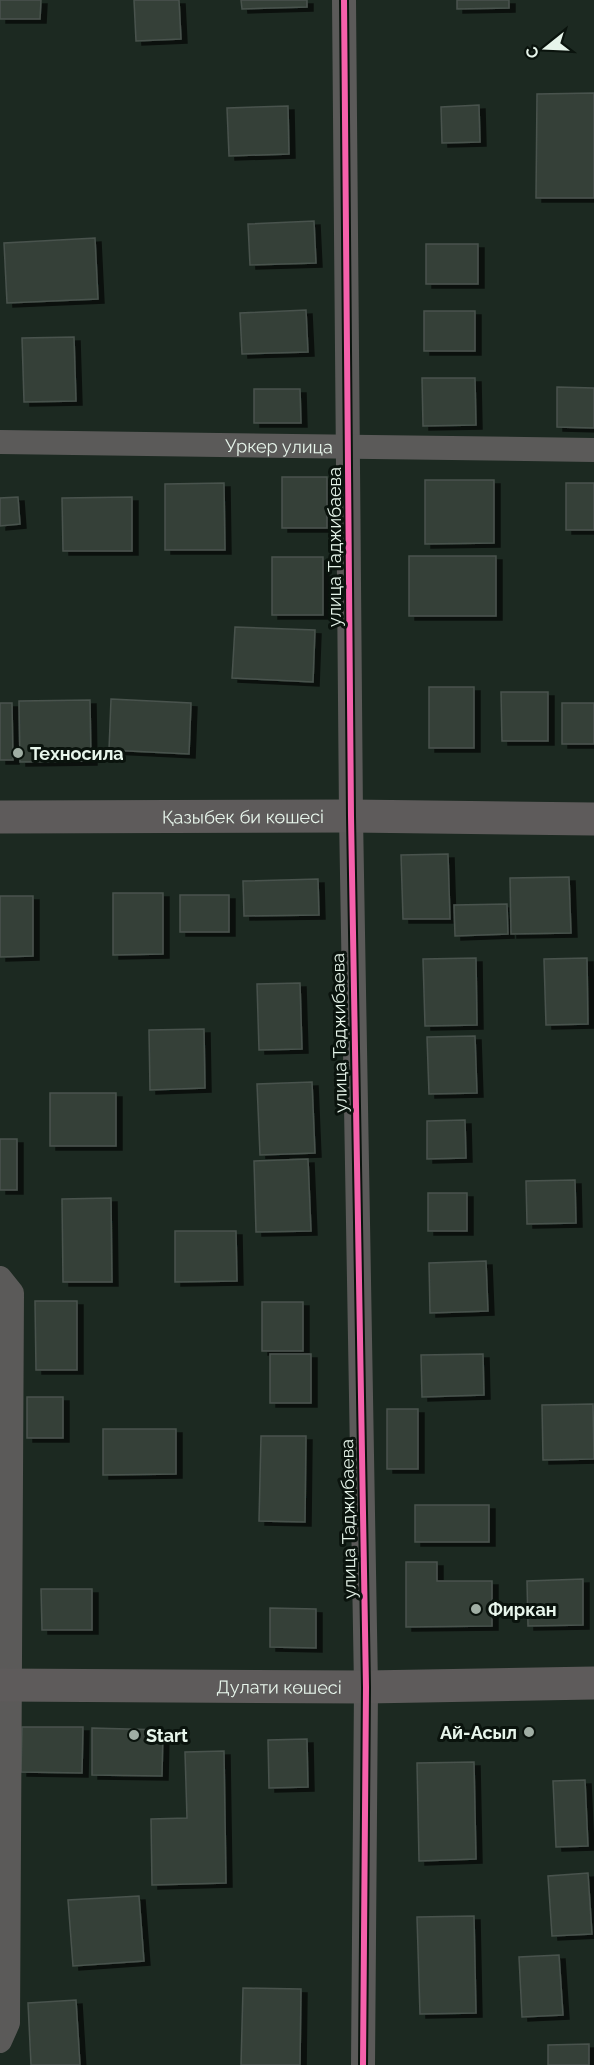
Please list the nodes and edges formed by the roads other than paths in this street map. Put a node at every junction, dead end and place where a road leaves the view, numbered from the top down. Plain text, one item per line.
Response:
1 (344, 0) edge
2 (0, 442) edge
3 (348, 446) junction
4 (594, 450) edge
5 (351, 816) junction
6 (0, 817) edge
7 (594, 819) edge
8 (0, 1278) edge
9 (594, 1683) edge
10 (5, 1685) edge
11 (366, 1687) junction
12 (0, 2041) edge
13 (363, 2065) edge

1 - 3 street, улица Таджибаева
2 - 3 street, Уркер улица
3 - 4 street, Уркер улица
3 - 5 street, улица Таджибаева
5 - 6 main road, Қазыбек би көшесі
5 - 7 main road, Қазыбек би көшесі
5 - 11 street, улица Таджибаева
8 - 10 street
9 - 11 main road, Дулати көшесі
10 - 11 main road, Дулати көшесі
10 - 12 street
11 - 13 street, улица Таджибаева

